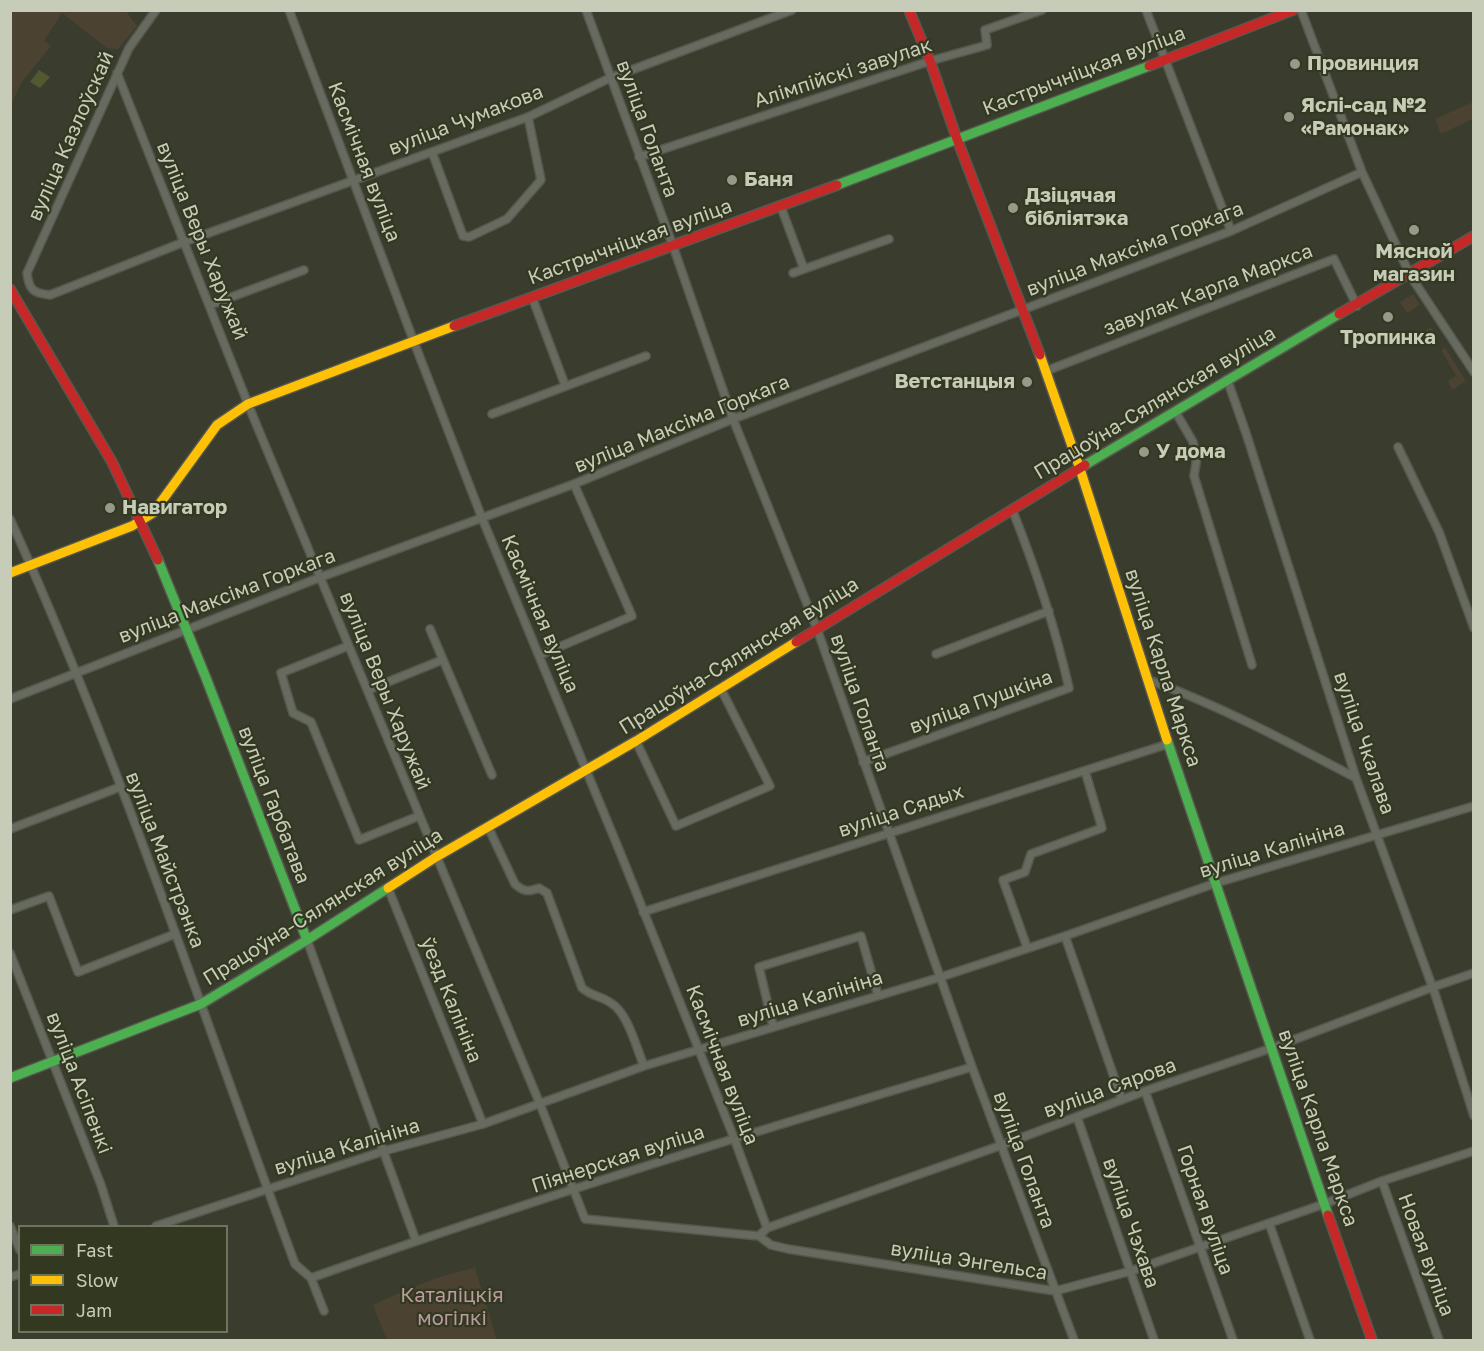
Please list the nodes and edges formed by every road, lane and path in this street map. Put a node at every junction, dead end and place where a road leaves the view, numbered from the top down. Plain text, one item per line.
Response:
1 (289, 10) edge
2 (586, 10) edge
3 (792, 10) edge
4 (909, 10) edge
5 (1042, 10) edge
6 (1146, 10) edge
7 (1293, 10) edge
8 (1301, 10) edge
9 (154, 13) edge
10 (1164, 60) junction
11 (930, 61) junction
12 (117, 74) junction
13 (610, 78) junction
14 (528, 117) junction
15 (957, 140) junction
16 (432, 152) junction
17 (639, 157) junction
18 (1362, 172) junction
19 (353, 179) junction
20 (781, 207) junction
21 (1231, 231) junction
22 (1473, 236) edge
23 (889, 239) dead end
24 (184, 242) junction
25 (673, 246) junction
26 (804, 269) junction
27 (304, 270) dead end
28 (27, 273) joint
29 (793, 273) dead end
30 (1410, 274) junction
31 (10, 289) edge
32 (532, 297) junction
33 (210, 305) junction
34 (1357, 306) junction
35 (1022, 310) junction
36 (414, 342) junction
37 (646, 356) dead end
38 (1046, 371) junction
39 (1473, 372) edge
40 (1227, 379) junction
41 (565, 385) junction
42 (248, 404) junction
43 (1175, 411) junction
44 (492, 414) dead end
45 (734, 419) junction
46 (1398, 447) dead end
47 (1080, 469) junction
48 (574, 484) junction
49 (1011, 509) junction
50 (482, 518) junction
51 (10, 519) edge
52 (140, 521) junction
53 (31, 565) junction
54 (10, 573) edge
55 (321, 577) junction
56 (1048, 611) junction
57 (1473, 628) edge
58 (430, 629) dead end
59 (816, 629) junction
60 (187, 630) junction
61 (348, 646) junction
62 (936, 654) dead end
63 (540, 656) junction
64 (442, 660) junction
65 (1252, 665) dead end
66 (76, 672) junction
67 (1149, 680) junction
68 (721, 689) junction
69 (368, 690) junction
70 (10, 699) edge
71 (636, 741) junction
72 (1168, 744) junction
73 (863, 762) junction
74 (586, 771) junction
75 (1085, 771) junction
76 (492, 775) dead end
77 (1356, 778) junction
78 (120, 787) junction
79 (1473, 806) edge
80 (418, 816) junction
81 (488, 827) junction
82 (10, 829) edge
83 (888, 832) junction
84 (1379, 836) junction
85 (436, 858) junction
86 (1216, 883) junction
87 (388, 888) junction
88 (10, 910) edge
89 (643, 912) junction
90 (175, 934) junction
91 (1065, 936) junction
92 (307, 940) junction
93 (1027, 947) junction
94 (10, 953) edge
95 (1473, 973) edge
96 (940, 976) junction
97 (1432, 987) junction
98 (878, 995) junction
99 (201, 1004) junction
100 (773, 1026) junction
101 (1272, 1048) junction
102 (698, 1051) junction
103 (53, 1062) junction
104 (644, 1066) junction
105 (972, 1067) junction
106 (10, 1078) edge
107 (1145, 1091) junction
108 (1122, 1100) junction
109 (540, 1104) junction
110 (1473, 1116) edge
111 (1077, 1117) junction
112 (483, 1124) junction
113 (734, 1138) junction
114 (1002, 1145) junction
115 (384, 1151) junction
116 (1473, 1151) edge
117 (1382, 1181) junction
118 (268, 1189) junction
119 (574, 1191) junction
120 (1324, 1204) junction
121 (585, 1219) joint
122 (1269, 1223) junction
123 (113, 1225) edge
124 (162, 1225) edge
125 (10, 1227) edge
126 (767, 1228) junction
127 (759, 1236) junction
128 (416, 1241) junction
129 (18, 1245) edge
130 (1202, 1247) junction
131 (1131, 1271) junction
132 (311, 1278) junction
133 (1055, 1291) junction
134 (324, 1311) dead end
135 (1074, 1341) edge
136 (1154, 1341) edge
137 (1233, 1341) edge
138 (1310, 1341) edge
139 (1372, 1341) edge
140 (1439, 1341) edge

1 - 19 street, Касмічная вуліца
2 - 13 street, вуліца Голанта
3 - 13 street, вуліца Чумакова
4 - 11 street, вуліца Карла Маркса
5 - 11 street, Алімпійскі завулак
6 - 10 street
7 - 10 street, Кастрычніцкая вуліца
8 - 18 street
9 - 12 street, вуліца Казлоўскай
10 - 15 street, Кастрычніцкая вуліца
10 - 21 street
11 - 15 street, вуліца Карла Маркса
11 - 17 street, Алімпійскі завулак
12 - 24 street, вуліца Веры Харужай
12 - 28 street, вуліца Казлоўскай
13 - 14 street, вуліца Чумакова
13 - 17 street, вуліца Голанта
14 - 16 street, вуліца Чумакова
14 - 16 street
15 - 20 street, Кастрычніцкая вуліца
15 - 35 street, вуліца Карла Маркса
16 - 19 street, вуліца Чумакова
17 - 25 street, вуліца Голанта
18 - 21 street, вуліца Максіма Горкага
18 - 30 street
19 - 24 street, вуліца Чумакова
19 - 36 street, Касмічная вуліца
20 - 25 street, Кастрычніцкая вуліца
20 - 26 street
21 - 35 street, вуліца Максіма Горкага
22 - 30 street, Працоўна-Сялянская вуліца
23 - 26 street
24 - 28 street, вуліца Чумакова
24 - 33 street, вуліца Веры Харужай
25 - 32 street, Кастрычніцкая вуліца
25 - 45 street, вуліца Голанта
26 - 29 street
27 - 33 street
30 - 34 street, Працоўна-Сялянская вуліца
30 - 39 street
31 - 52 street, вуліца Гарбатава
32 - 36 street, Кастрычніцкая вуліца
32 - 41 street
33 - 42 street, вуліца Веры Харужай
34 - 38 street, завулак Карла Маркса
34 - 40 street, Працоўна-Сялянская вуліца
35 - 38 street, вуліца Карла Маркса
35 - 45 street, вуліца Максіма Горкага
36 - 42 street, Кастрычніцкая вуліца
36 - 50 street, Касмічная вуліца
37 - 41 street
38 - 47 street, вуліца Карла Маркса
40 - 43 street, Працоўна-Сялянская вуліца
40 - 77 street, вуліца Чкалава
41 - 44 street
42 - 52 street, Кастрычніцкая вуліца
42 - 55 street, вуліца Веры Харужай
43 - 47 street, Працоўна-Сялянская вуліца
43 - 65 street
45 - 48 street, вуліца Максіма Горкага
45 - 59 street, вуліца Голанта
46 - 57 street
47 - 49 street, Працоўна-Сялянская вуліца
47 - 67 street, вуліца Карла Маркса
48 - 50 street, вуліца Максіма Горкага
48 - 63 street
49 - 56 street, вуліца Пушкіна
49 - 59 street, Працоўна-Сялянская вуліца
50 - 55 street, вуліца Максіма Горкага
50 - 63 street, Касмічная вуліца
51 - 53 street, вуліца Майстрэнка
52 - 53 street
52 - 60 street, вуліца Гарбатава
53 - 54 street
53 - 66 street, вуліца Майстрэнка
55 - 60 street, вуліца Максіма Горкага
55 - 61 street, вуліца Веры Харужай
56 - 62 street
56 - 73 street, вуліца Пушкіна
58 - 64 street
59 - 68 street, Працоўна-Сялянская вуліца
59 - 73 street, вуліца Голанта
60 - 66 street, вуліца Максіма Горкага
60 - 92 street, вуліца Гарбатава
61 - 69 street, вуліца Веры Харужай
61 - 80 street
63 - 74 street, Касмічная вуліца
64 - 69 street
64 - 76 street
66 - 70 street, вуліца Максіма Горкага
66 - 78 street, вуліца Майстрэнка
67 - 72 street, вуліца Карла Маркса
67 - 77 street
68 - 71 street, Працоўна-Сялянская вуліца
68 - 71 street
69 - 80 street, вуліца Веры Харужай
71 - 74 street, Працоўна-Сялянская вуліца
72 - 75 street, вуліца Сядых
72 - 86 street, вуліца Карла Маркса
73 - 83 street, вуліца Голанта
74 - 81 street, Працоўна-Сялянская вуліца
74 - 89 street, Касмічная вуліца
75 - 83 street, вуліца Сядых
75 - 93 street
77 - 84 street, вуліца Чкалава
78 - 82 street
78 - 90 street, вуліца Майстрэнка
79 - 84 street, вуліца Калініна
80 - 85 street, вуліца Веры Харужай
81 - 85 street, Працоўна-Сялянская вуліца
81 - 104 street
83 - 89 street, вуліца Сядых
83 - 96 street, вуліца Голанта
84 - 86 street, вуліца Калініна
84 - 97 street, вуліца Чкалава
85 - 87 street, Працоўна-Сялянская вуліца
85 - 109 street, вуліца Веры Харужай
86 - 91 street, вуліца Калініна
86 - 101 street, вуліца Карла Маркса
87 - 92 street, Працоўна-Сялянская вуліца
87 - 112 street, ўезд Калініна
88 - 90 street
89 - 102 street, Касмічная вуліца
90 - 99 street, вуліца Майстрэнка
91 - 93 street, вуліца Калініна
91 - 108 street
92 - 99 street, Працоўна-Сялянская вуліца
92 - 115 street, вуліца Гарбатава
93 - 96 street, вуліца Калініна
94 - 103 street, вуліца Асіпенкі
95 - 97 street, вуліца Сярова
96 - 98 street, вуліца Калініна
96 - 105 street, вуліца Голанта
97 - 101 street, вуліца Сярова
97 - 110 street, вуліца Чкалава
98 - 100 street, вуліца Калініна
98 - 100 street
99 - 103 street, Працоўна-Сялянская вуліца
99 - 118 street, вуліца Майстрэнка
100 - 102 street, вуліца Калініна
101 - 107 street, вуліца Сярова
101 - 120 street, вуліца Карла Маркса
102 - 104 street, вуліца Калініна
102 - 113 street, Касмічная вуліца
103 - 106 street, Працоўна-Сялянская вуліца
103 - 123 street, вуліца Асіпенкі
104 - 109 street, вуліца Калініна
105 - 113 street, Піянерская вуліца
105 - 114 street, вуліца Голанта
107 - 108 street, вуліца Сярова
107 - 130 street, Горная вуліца
108 - 111 street, вуліца Сярова
109 - 112 street, вуліца Калініна
109 - 119 street, вуліца Веры Харужай
111 - 114 street, вуліца Сярова
111 - 131 street, вуліца Чэхава
112 - 115 street, вуліца Калініна
113 - 119 street, Піянерская вуліца
113 - 126 street, Касмічная вуліца
114 - 126 street, вуліца Сярова
114 - 133 street, вуліца Голанта
115 - 118 street, вуліца Калініна
115 - 128 street, вуліца Гарбатава
116 - 117 street, вуліца Энгельса
117 - 120 street, вуліца Энгельса
117 - 140 street, Новая вуліца
118 - 124 street, вуліца Калініна
118 - 132 street, вуліца Майстрэнка
119 - 121 street, вуліца Веры Харужай
119 - 128 street, Піянерская вуліца
120 - 122 street, вуліца Энгельса
120 - 139 street, вуліца Карла Маркса
121 - 127 street, вуліца Энгельса
122 - 130 street, вуліца Энгельса
122 - 138 street
125 - 129 street
126 - 127 street, вуліца Сярова
127 - 133 street, вуліца Энгельса
128 - 132 street, Піянерская вуліца
130 - 131 street, вуліца Энгельса
130 - 137 street, Горная вуліца
131 - 133 street, вуліца Энгельса
131 - 136 street, вуліца Чэхава
132 - 134 street, вуліца Майстрэнка
133 - 135 street, вуліца Голанта

